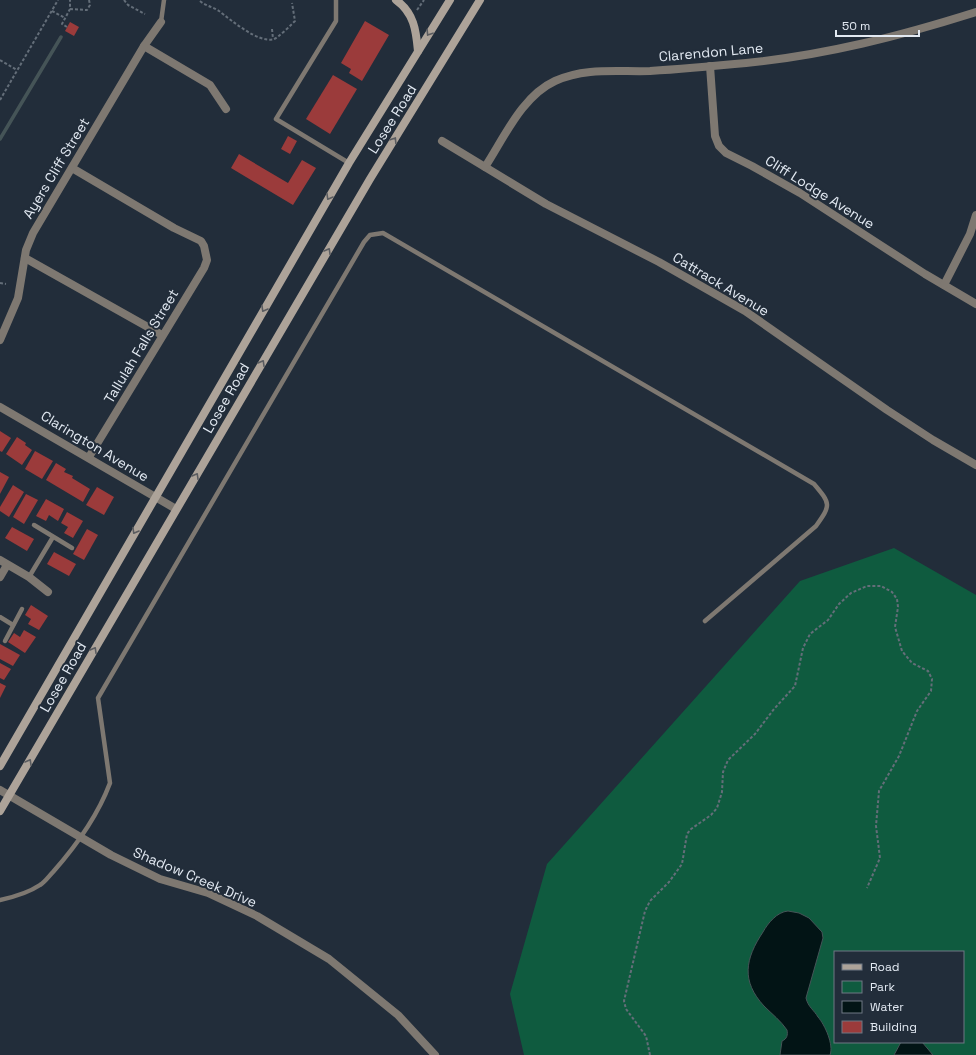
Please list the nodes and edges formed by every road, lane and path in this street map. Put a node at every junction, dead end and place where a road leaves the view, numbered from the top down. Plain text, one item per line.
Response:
1 (58, 0) edge
2 (70, 0) edge
3 (89, 0) edge
4 (124, 0) edge
5 (164, 0) edge
6 (336, 0) edge
7 (396, 0) edge
8 (424, 0) edge
9 (450, 0) edge
10 (480, 0) edge
11 (200, 1) edge
12 (292, 4) dead end
13 (70, 9) junction
14 (52, 11) junction
15 (415, 12) dead end
16 (976, 12) edge
17 (145, 14) dead end
18 (65, 18) junction
19 (161, 22) joint
20 (67, 27) dead end
21 (272, 29) dead end
22 (274, 39) junction
23 (144, 46) junction
24 (418, 51) junction
25 (0, 60) edge
26 (710, 66) junction
27 (17, 70) junction
28 (0, 100) edge
29 (226, 109) dead end
30 (442, 142) dead end
31 (349, 163) junction
32 (485, 167) junction
33 (72, 168) junction
34 (976, 215) edge
35 (25, 258) junction
36 (0, 283) edge
37 (6, 284) dead end
38 (944, 285) junction
39 (976, 304) edge
40 (162, 335) junction
41 (0, 340) edge
42 (0, 407) edge
43 (89, 457) junction
44 (976, 465) edge
45 (154, 497) junction
46 (176, 509) junction
47 (34, 525) dead end
48 (53, 537) junction
49 (72, 548) dead end
50 (4, 562) edge
51 (0, 577) edge
52 (29, 577) junction
53 (48, 592) dead end
54 (22, 609) dead end
55 (0, 617) edge
56 (705, 621) dead end
57 (13, 625) junction
58 (5, 641) dead end
59 (0, 766) edge
60 (0, 790) edge
61 (9, 796) junction
62 (0, 811) edge
63 (80, 838) junction
64 (868, 888) dead end
65 (0, 900) edge
66 (435, 1055) edge
67 (650, 1055) edge

1 - 14 path
2 - 13 path
3 - 13 path
4 - 17 path
5 - 19 lane
6 - 31 lane
7 - 24 main road
8 - 15 path
9 -> 24 main road, Losee Road
46 -> 10 main road, Losee Road
11 - 22 path
12 - 22 path
13 - 18 path
14 - 18 path
14 - 27 path
16 - 26 street, Clarendon Lane
18 - 20 path
19 - 23 street, Ayers Cliff Street
21 - 22 path
23 - 29 street
23 - 33 street, Ayers Cliff Street
24 - 31 main road, Losee Road
25 - 27 path
26 - 32 street, Clarendon Lane
26 - 38 street, Cliff Lodge Avenue
27 - 28 path
30 - 32 street, Cattrack Avenue
31 -> 45 main road, Losee Road
32 - 44 street, Cattrack Avenue
33 - 35 street, Ayers Cliff Street
33 - 40 street, Tallulah Falls Street
34 - 38 street
35 - 40 street
35 - 41 street, Ayers Cliff Street
36 - 37 path
38 - 39 street, Cliff Lodge Avenue
40 - 43 street, Tallulah Falls Street
42 - 43 street, Clarington Avenue
43 - 45 street, Clarington Avenue
45 - 46 street, Clarington Avenue
45 -> 59 main road, Losee Road
61 -> 46 main road, Losee Road
47 - 48 lane
48 - 49 lane
48 - 52 lane
50 - 51 street
50 - 52 street
52 - 53 street
54 - 57 lane
55 - 57 lane
56 - 63 lane
57 - 58 lane
60 - 61 street, Shadow Creek Drive
61 - 62 main road, Losee Road
61 - 63 street, Shadow Creek Drive
63 - 65 lane
63 - 66 street, Shadow Creek Drive
64 - 67 path

